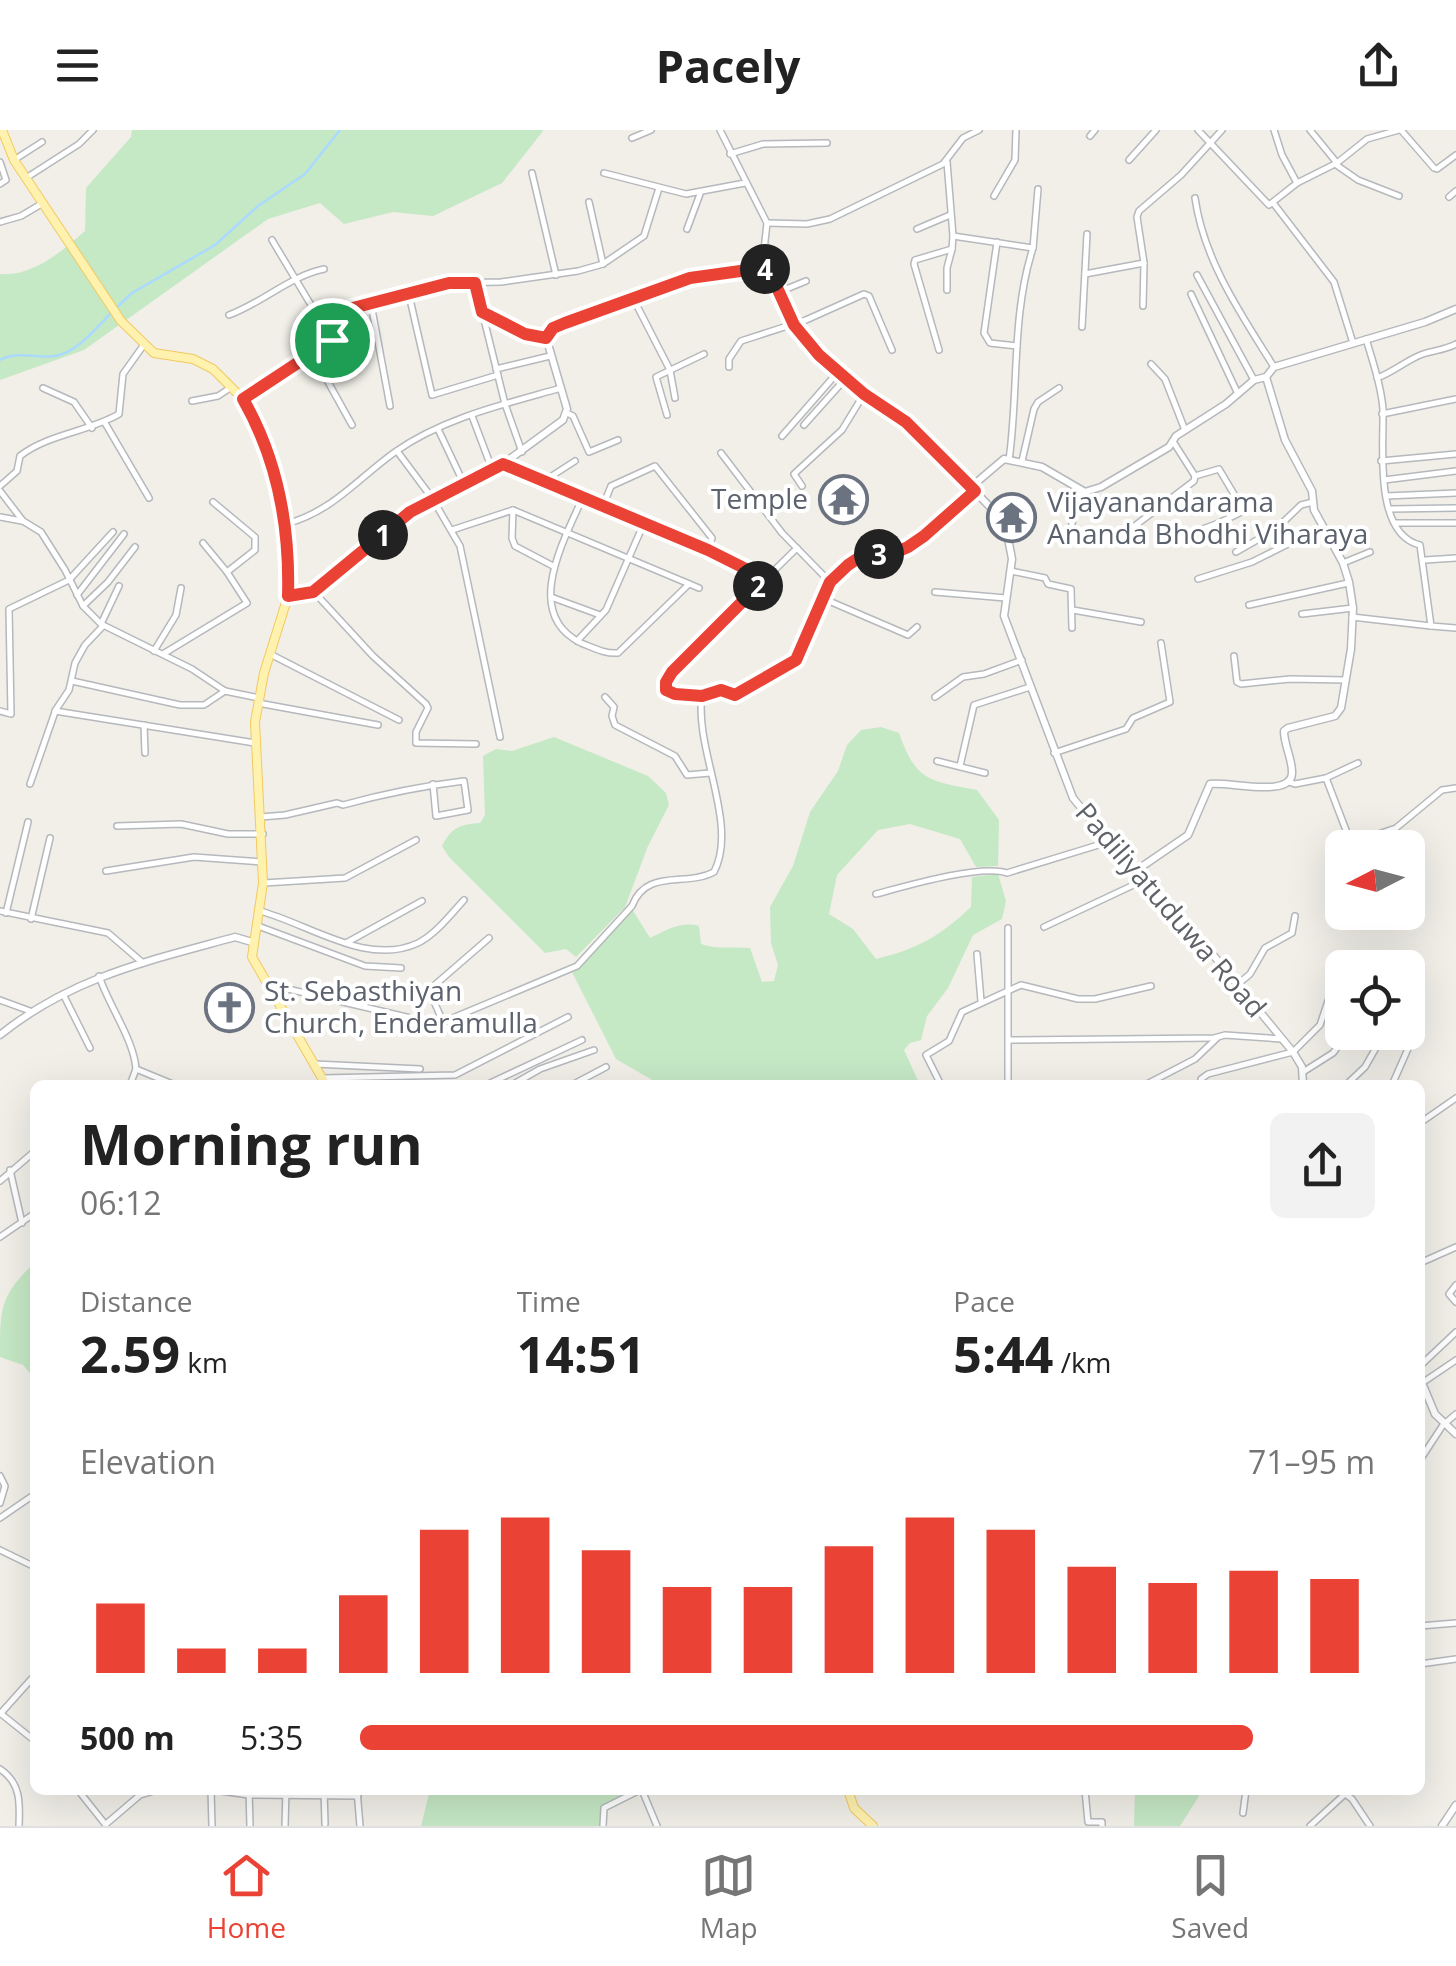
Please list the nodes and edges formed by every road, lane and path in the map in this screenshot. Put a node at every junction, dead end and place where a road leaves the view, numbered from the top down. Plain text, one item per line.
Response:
1 (2, 130) edge
2 (93, 130) edge
3 (651, 130) edge
4 (720, 130) edge
5 (978, 130) edge
6 (1016, 130) edge
7 (1095, 130) edge
8 (1156, 130) edge
9 (1198, 130) edge
10 (1222, 130) edge
11 (1274, 130) edge
12 (1310, 130) edge
13 (1400, 130) edge
14 (1374, 133) edge
15 (1090, 136) dead end
16 (632, 138) dead end
17 (7, 141) junction
18 (42, 142) dead end
19 (1211, 142) junction
20 (827, 144) dead end
21 (0, 152) edge
22 (730, 154) junction
23 (1456, 155) edge
24 (14, 160) junction
25 (947, 160) junction
26 (1129, 160) dead end
27 (0, 162) edge
28 (1336, 164) junction
29 (532, 172) dead end
30 (604, 173) dead end
31 (26, 178) junction
32 (746, 183) junction
33 (1297, 183) junction
34 (0, 184) edge
35 (659, 188) junction
36 (1038, 189) dead end
37 (1456, 191) edge
38 (701, 193) junction
39 (994, 196) dead end
40 (1399, 196) dead end
41 (1449, 196) dead end
42 (1195, 198) dead end
43 (589, 202) dead end
44 (43, 203) junction
45 (1274, 204) junction
46 (950, 215) junction
47 (0, 222) edge
48 (767, 223) junction
49 (687, 229) dead end
50 (917, 230) dead end
51 (1087, 234) dead end
52 (953, 236) junction
53 (272, 240) dead end
54 (997, 242) junction
55 (952, 248) junction
56 (1033, 248) junction
57 (1144, 263) junction
58 (603, 264) junction
59 (762, 268) junction
60 (324, 269) dead end
61 (1085, 274) junction
62 (556, 275) junction
63 (1197, 275) dead end
64 (296, 279) junction
65 (806, 281) dead end
66 (475, 283) junction
67 (947, 290) dead end
68 (780, 292) junction
69 (1191, 294) dead end
70 (409, 296) junction
71 (634, 300) junction
72 (370, 304) junction
73 (1143, 306) dead end
74 (1456, 309) edge
75 (482, 312) junction
76 (229, 315) dead end
77 (794, 325) junction
78 (1082, 327) dead end
79 (546, 338) junction
80 (332, 340) junction
81 (1366, 340) junction
82 (1353, 343) junction
83 (1456, 344) edge
84 (143, 346) junction
85 (1017, 346) junction
86 (892, 350) dead end
87 (939, 350) dead end
88 (312, 353) junction
89 (704, 354) dead end
90 (550, 356) junction
91 (1151, 364) dead end
92 (728, 367) dead end
93 (1274, 367) junction
94 (670, 370) junction
95 (497, 372) junction
96 (838, 372) junction
97 (1266, 377) junction
98 (846, 378) junction
99 (1377, 378) junction
100 (1254, 380) junction
101 (232, 387) junction
102 (43, 388) dead end
103 (561, 388) junction
104 (1059, 388) dead end
105 (864, 394) junction
106 (1238, 394) junction
107 (675, 398) dead end
108 (243, 399) junction
109 (1456, 400) edge
110 (192, 401) dead end
111 (505, 404) junction
112 (390, 406) dead end
113 (567, 414) junction
114 (1382, 414) junction
115 (472, 415) junction
116 (667, 416) dead end
117 (105, 422) junction
118 (352, 425) dead end
119 (804, 425) dead end
120 (92, 428) junction
121 (438, 429) junction
122 (1185, 430) junction
123 (782, 436) dead end
124 (618, 440) dead end
125 (1174, 442) junction
126 (396, 451) junction
127 (522, 452) junction
128 (721, 453) dead end
129 (1456, 454) edge
130 (1010, 460) junction
131 (575, 461) dead end
132 (1022, 461) junction
133 (1381, 461) junction
134 (503, 464) junction
135 (492, 469) junction
136 (1456, 472) edge
137 (1195, 476) junction
138 (1383, 480) junction
139 (542, 481) junction
140 (464, 484) junction
141 (802, 486) dead end
142 (0, 489) edge
143 (973, 489) junction
144 (1080, 490) junction
145 (1456, 492) edge
146 (1386, 496) junction
147 (150, 498) dead end
148 (432, 498) junction
149 (583, 498) junction
150 (1266, 500) dead end
151 (213, 502) dead end
152 (1313, 502) junction
153 (603, 506) junction
154 (1456, 508) edge
155 (1390, 509) junction
156 (513, 510) junction
157 (1244, 511) junction
158 (0, 517) edge
159 (24, 521) junction
160 (644, 522) junction
161 (1396, 523) junction
162 (1456, 523) edge
163 (286, 524) junction
164 (1322, 527) junction
165 (452, 530) junction
166 (1128, 531) dead end
167 (113, 532) dead end
168 (567, 533) junction
169 (124, 534) dead end
170 (1181, 535) dead end
171 (1088, 540) dead end
172 (203, 543) dead end
173 (135, 547) dead end
174 (796, 548) junction
175 (708, 550) junction
176 (1236, 552) dead end
177 (1370, 552) dead end
178 (1456, 558) edge
179 (629, 559) junction
180 (1425, 560) junction
181 (1343, 563) junction
182 (554, 566) junction
183 (1011, 571) junction
184 (227, 572) junction
185 (69, 580) junction
186 (1198, 580) dead end
187 (830, 582) junction
188 (1349, 582) junction
189 (689, 584) junction
190 (119, 586) dead end
191 (758, 586) junction
192 (181, 588) dead end
193 (700, 588) dead end
194 (313, 592) junction
195 (935, 592) dead end
196 (76, 596) junction
197 (288, 596) junction
198 (551, 597) junction
199 (822, 598) junction
200 (1006, 598) junction
201 (0, 605) edge
202 (1249, 605) dead end
203 (82, 606) junction
204 (11, 608) junction
205 (1353, 608) junction
206 (1073, 610) junction
207 (1302, 614) dead end
208 (601, 616) junction
209 (1352, 618) junction
210 (1141, 622) dead end
211 (102, 625) junction
212 (1431, 626) junction
213 (917, 627) dead end
214 (1072, 628) dead end
215 (1456, 628) edge
216 (577, 641) junction
217 (1161, 642) dead end
218 (154, 651) junction
219 (163, 654) junction
220 (270, 654) junction
221 (1234, 656) dead end
222 (1022, 660) junction
223 (1346, 680) junction
224 (72, 681) junction
225 (1031, 687) junction
226 (226, 691) junction
227 (702, 696) junction
228 (605, 697) dead end
229 (935, 697) dead end
230 (258, 700) junction
231 (0, 711) edge
232 (55, 711) junction
233 (398, 720) dead end
234 (144, 725) junction
235 (378, 725) dead end
236 (500, 737) dead end
237 (255, 743) junction
238 (476, 744) dead end
239 (1054, 753) junction
240 (145, 754) dead end
241 (937, 760) dead end
242 (1358, 763) dead end
243 (960, 766) junction
244 (710, 772) junction
245 (985, 773) dead end
246 (1326, 778) junction
247 (1289, 782) junction
248 (30, 784) dead end
249 (433, 784) junction
250 (1456, 788) edge
251 (261, 817) junction
252 (28, 822) dead end
253 (118, 826) dead end
254 (263, 834) junction
255 (50, 838) dead end
256 (416, 840) dead end
257 (1108, 842) junction
258 (263, 862) junction
259 (106, 871) dead end
260 (1134, 872) junction
261 (1142, 880) junction
262 (264, 883) junction
263 (876, 894) dead end
264 (422, 900) dead end
265 (464, 900) dead end
266 (260, 911) junction
267 (3, 912) edge
268 (1296, 916) dead end
269 (32, 918) junction
270 (258, 926) junction
271 (1044, 927) dead end
272 (1008, 928) dead end
273 (489, 938) dead end
274 (252, 942) junction
275 (346, 943) junction
276 (976, 954) dead end
277 (142, 963) junction
278 (401, 968) dead end
279 (99, 975) junction
280 (268, 984) junction
281 (1237, 984) junction
282 (1151, 986) dead end
283 (1007, 990) junction
284 (62, 994) junction
285 (0, 1000) edge
286 (982, 1002) junction
287 (1325, 1010) edge
288 (30, 1011) junction
289 (568, 1017) dead end
290 (443, 1022) junction
291 (0, 1035) edge
292 (1219, 1036) junction
293 (582, 1040) dead end
294 (1010, 1040) junction
295 (1282, 1040) junction
296 (90, 1048) dead end
297 (594, 1050) dead end
298 (1335, 1050) edge
299 (1375, 1050) edge
300 (1407, 1050) edge
301 (1293, 1052) junction
302 (314, 1064) junction
303 (606, 1067) dead end
304 (420, 1068) dead end
305 (136, 1069) junction
306 (1303, 1072) junction
307 (132, 1080) edge
308 (162, 1080) edge
309 (324, 1080) edge
310 (362, 1080) edge
311 (497, 1080) edge
312 (521, 1080) edge
313 (581, 1080) edge
314 (938, 1080) edge
315 (1008, 1080) edge
316 (1154, 1080) edge
317 (1201, 1080) edge
318 (1303, 1080) edge
319 (1352, 1080) edge
320 (1394, 1080) edge
321 (1456, 1098) edge
322 (1425, 1120) edge
323 (30, 1155) edge
324 (10, 1170) junction
325 (0, 1181) edge
326 (30, 1217) edge
327 (22, 1223) junction
328 (0, 1236) edge
329 (1456, 1247) edge
330 (1425, 1260) edge
331 (1456, 1285) edge
332 (1456, 1302) edge
333 (1456, 1332) edge
334 (1456, 1360) edge
335 (1425, 1361) edge
336 (1425, 1379) edge
337 (1425, 1389) edge
338 (1456, 1414) edge
339 (1443, 1424) junction
340 (1456, 1434) edge
341 (1425, 1452) edge
342 (0, 1476) edge
343 (30, 1497) edge
344 (0, 1504) edge
345 (0, 1518) edge
346 (0, 1550) edge
347 (30, 1564) edge
348 (1456, 1622) edge
349 (1425, 1625) edge
350 (1456, 1659) edge
351 (1425, 1663) edge
352 (30, 1680) edge
353 (0, 1713) edge
354 (29, 1735) edge
355 (0, 1769) edge
356 (82, 1795) edge
357 (140, 1795) edge
358 (213, 1795) edge
359 (249, 1795) edge
360 (286, 1795) edge
361 (324, 1795) edge
362 (357, 1795) edge
363 (631, 1795) edge
364 (643, 1795) edge
365 (850, 1795) edge
366 (1085, 1795) edge
367 (1245, 1795) edge
368 (1339, 1795) edge
369 (1346, 1795) edge
370 (1355, 1795) edge
371 (1352, 1800) junction
372 (1456, 1805) edge
373 (1243, 1813) dead end
374 (325, 1824) edge
375 (106, 1825) edge
376 (18, 1826) edge
377 (212, 1826) edge
378 (250, 1826) edge
379 (284, 1826) edge
380 (360, 1826) edge
381 (603, 1826) edge
382 (657, 1826) edge
383 (873, 1826) edge
384 (1102, 1826) edge
385 (1310, 1826) edge
386 (1370, 1826) edge
387 (1442, 1826) edge

1 - 17 main road
2 - 31 street
3 - 16 street
4 - 22 street
5 - 25 street
6 - 39 street
7 - 15 street
8 - 26 street
9 - 19 street
10 - 19 street
11 - 33 street
12 - 28 street
13 - 14 street
13 - 23 street
14 - 28 street
17 - 21 street
17 - 24 main road
18 - 24 street
19 - 45 street
19 - 57 street
20 - 22 street
22 - 32 street
24 - 31 main road
25 - 46 street
25 - 48 street
27 - 34 street
28 - 33 street
28 - 40 street
29 - 62 street
30 - 35 street
31 - 44 main road
32 - 38 street
32 - 48 street
33 - 45 street
35 - 38 street
35 - 58 street
36 - 56 street
37 - 41 street
38 - 49 street
42 - 93 street
43 - 58 street
44 - 47 street
44 - 84 main road
45 - 82 street
46 - 50 street
46 - 52 street
48 - 59 street
51 - 61 street
52 - 54 street
52 - 55 street
53 - 64 street
54 - 56 street
54 - 85 street
55 - 67 street
55 - 87 street
56 - 85 street
57 - 61 street
57 - 73 street
58 - 62 street
59 - 68 street, Padiliyatuduwa Road
59 - 71 street
60 - 64 street
61 - 78 street
62 - 66 street
63 - 100 street
64 - 76 street
64 - 80 street
65 - 68 street
66 - 70 street
66 - 75 street
68 - 77 street, Padiliyatuduwa Road
69 - 106 street
70 - 72 street
70 - 95 street
71 - 79 street
71 - 94 street
72 - 80 street
72 - 112 street
74 - 81 street
75 - 79 street
75 - 95 street
77 - 86 street
77 - 92 street
77 - 96 street, Padiliyatuduwa Road
79 - 90 street
80 - 88 street
81 - 82 street
81 - 99 street
82 - 93 street
83 - 99 street
84 - 101 main road
84 - 117 street
85 - 130 street
88 - 108 street
88 - 118 street
89 - 94 street
90 - 95 street
90 - 103 street
91 - 122 street
93 - 97 street
94 - 107 street
94 - 116 street
95 - 111 street
96 - 98 street, Padiliyatuduwa Road
96 - 123 street
97 - 100 street
97 - 152 street
98 - 105 street, Padiliyatuduwa Road
98 - 119 street
99 - 114 street
100 - 106 street
101 - 108 main road
101 - 110 street
102 - 120 street
103 - 111 street
103 - 113 street
104 - 132 street
105 - 141 street
105 - 143 street, Padiliyatuduwa Road
106 - 122 street
108 - 163 main road
109 - 114 street
111 - 115 street
111 - 127 street
113 - 124 street
113 - 127 street
114 - 133 street
115 - 121 street
115 - 135 street
117 - 120 street
117 - 147 street
120 - 142 street
121 - 126 street
121 - 140 street
122 - 125 street
125 - 137 street
125 - 144 street
126 - 148 street
126 - 163 street
127 - 134 street
128 - 174 street
129 - 133 street
130 - 132 street
130 - 143 street
131 - 139 street
132 - 144 street
133 - 138 street
134 - 135 street
134 - 139 street
135 - 140 street
136 - 138 street
137 - 157 street
137 - 166 street
138 - 146 street
139 - 149 street
140 - 148 street
142 - 159 street
143 - 183 street, Padiliyatuduwa Road
143 - 187 street
144 - 171 street
145 - 146 street
146 - 155 street
148 - 165 street
148 - 194 street
149 - 153 street
149 - 168 street
150 - 157 street
151 - 184 street
152 - 164 street
152 - 176 street
153 - 160 street
153 - 175 street
154 - 155 street
155 - 161 street
156 - 165 street
156 - 168 street
156 - 182 street
157 - 170 street
158 - 159 street
159 - 185 street
160 - 175 street
160 - 179 street
161 - 162 street
161 - 180 street
163 - 197 main road
164 - 181 street
164 - 186 street
165 - 236 street
167 - 185 street
168 - 179 street
168 - 182 street
169 - 196 street
172 - 184 street
173 - 203 street
174 - 187 street
174 - 191 street
175 - 191 street
177 - 181 street
178 - 180 street
179 - 189 street
179 - 208 street
180 - 212 street
181 - 188 street
182 - 198 street
183 - 200 street, Padiliyatuduwa Road
183 - 206 street
184 - 219 street
185 - 196 street
185 - 204 street
187 - 199 street
188 - 202 street
188 - 205 street
189 - 193 street
189 - 216 street
190 - 211 street
191 - 227 street
192 - 218 street
194 - 197 street
194 - 238 street
195 - 200 street
196 - 203 street
197 - 220 main road
198 - 208 street
198 - 216 street
199 - 213 street
199 - 227 street
200 - 222 street, Padiliyatuduwa Road
201 - 204 street
203 - 211 street
204 - 231 street
205 - 207 street
205 - 209 street
206 - 210 street
206 - 214 street
208 - 216 street
209 - 212 street
209 - 223 street
211 - 218 street
211 - 224 street
212 - 215 street
217 - 239 street
218 - 219 street
219 - 226 street
220 - 230 main road
220 - 233 street
221 - 223 street
222 - 225 street, Padiliyatuduwa Road
222 - 229 street
223 - 247 street
224 - 226 street
224 - 232 street
225 - 239 street, Padiliyatuduwa Road
225 - 243 street
226 - 230 street
227 - 244 street
228 - 244 street
230 - 235 street
230 - 237 main road
232 - 234 street
232 - 248 street
234 - 237 street
234 - 240 street
237 - 251 main road
239 - 257 street, Padiliyatuduwa Road
241 - 243 street
242 - 246 street
243 - 245 street
244 - 290 street
246 - 247 street
246 - 250 street
247 - 260 street
249 - 249 street
249 - 251 street
251 - 254 main road
252 - 267 street
253 - 254 street
254 - 258 main road
255 - 269 street
256 - 262 street
257 - 260 street, Padiliyatuduwa Road
257 - 263 street
258 - 259 street
258 - 262 main road
260 - 261 street, Padiliyatuduwa Road
261 - 271 street
261 - 281 street, Padiliyatuduwa Road
262 - 266 main road
264 - 275 street
265 - 275 street
266 - 270 main road
266 - 275 street
267 - 269 street
268 - 281 street
269 - 277 street
270 - 274 main road
270 - 278 street
272 - 283 street
273 - 290 street
274 - 277 street
274 - 280 main road
276 - 286 street
277 - 279 street
279 - 284 street
279 - 305 street
280 - 290 street
280 - 302 main road
281 - 295 street, Padiliyatuduwa Road
282 - 283 street
283 - 286 street
283 - 294 street
284 - 288 street
284 - 296 street
285 - 288 street
286 - 314 street
287 - 301 street
288 - 291 street
289 - 310 street
292 - 294 street
292 - 295 street
292 - 316 street
293 - 311 street
294 - 315 street
295 - 301 street, Padiliyatuduwa Road
297 - 312 street
298 - 306 street
299 - 319 street
300 - 320 street
301 - 306 street, Padiliyatuduwa Road
301 - 317 street
302 - 304 street
302 - 309 main road
303 - 313 street
305 - 307 street
305 - 308 street
306 - 318 street, Padiliyatuduwa Road
321 - 322 street
323 - 324 street
324 - 325 street
324 - 327 street
326 - 327 street
327 - 328 street
329 - 330 street
331 - 332 street
333 - 335 street
334 - 336 street
337 - 339 street
338 - 339 street
339 - 340 street
339 - 341 street
342 - 344 street
343 - 345 street
346 - 347 street
348 - 349 street
350 - 351 street
352 - 353 street
353 - 354 street
355 - 376 street
356 - 375 street
357 - 375 street
358 - 377 street
359 - 378 street
360 - 379 street
361 - 374 street
362 - 380 street
363 - 381 street
364 - 382 street
365 - 383 main road
366 - 384 street
367 - 373 street
368 - 385 street
369 - 371 street
370 - 371 street
371 - 386 street
372 - 387 street

